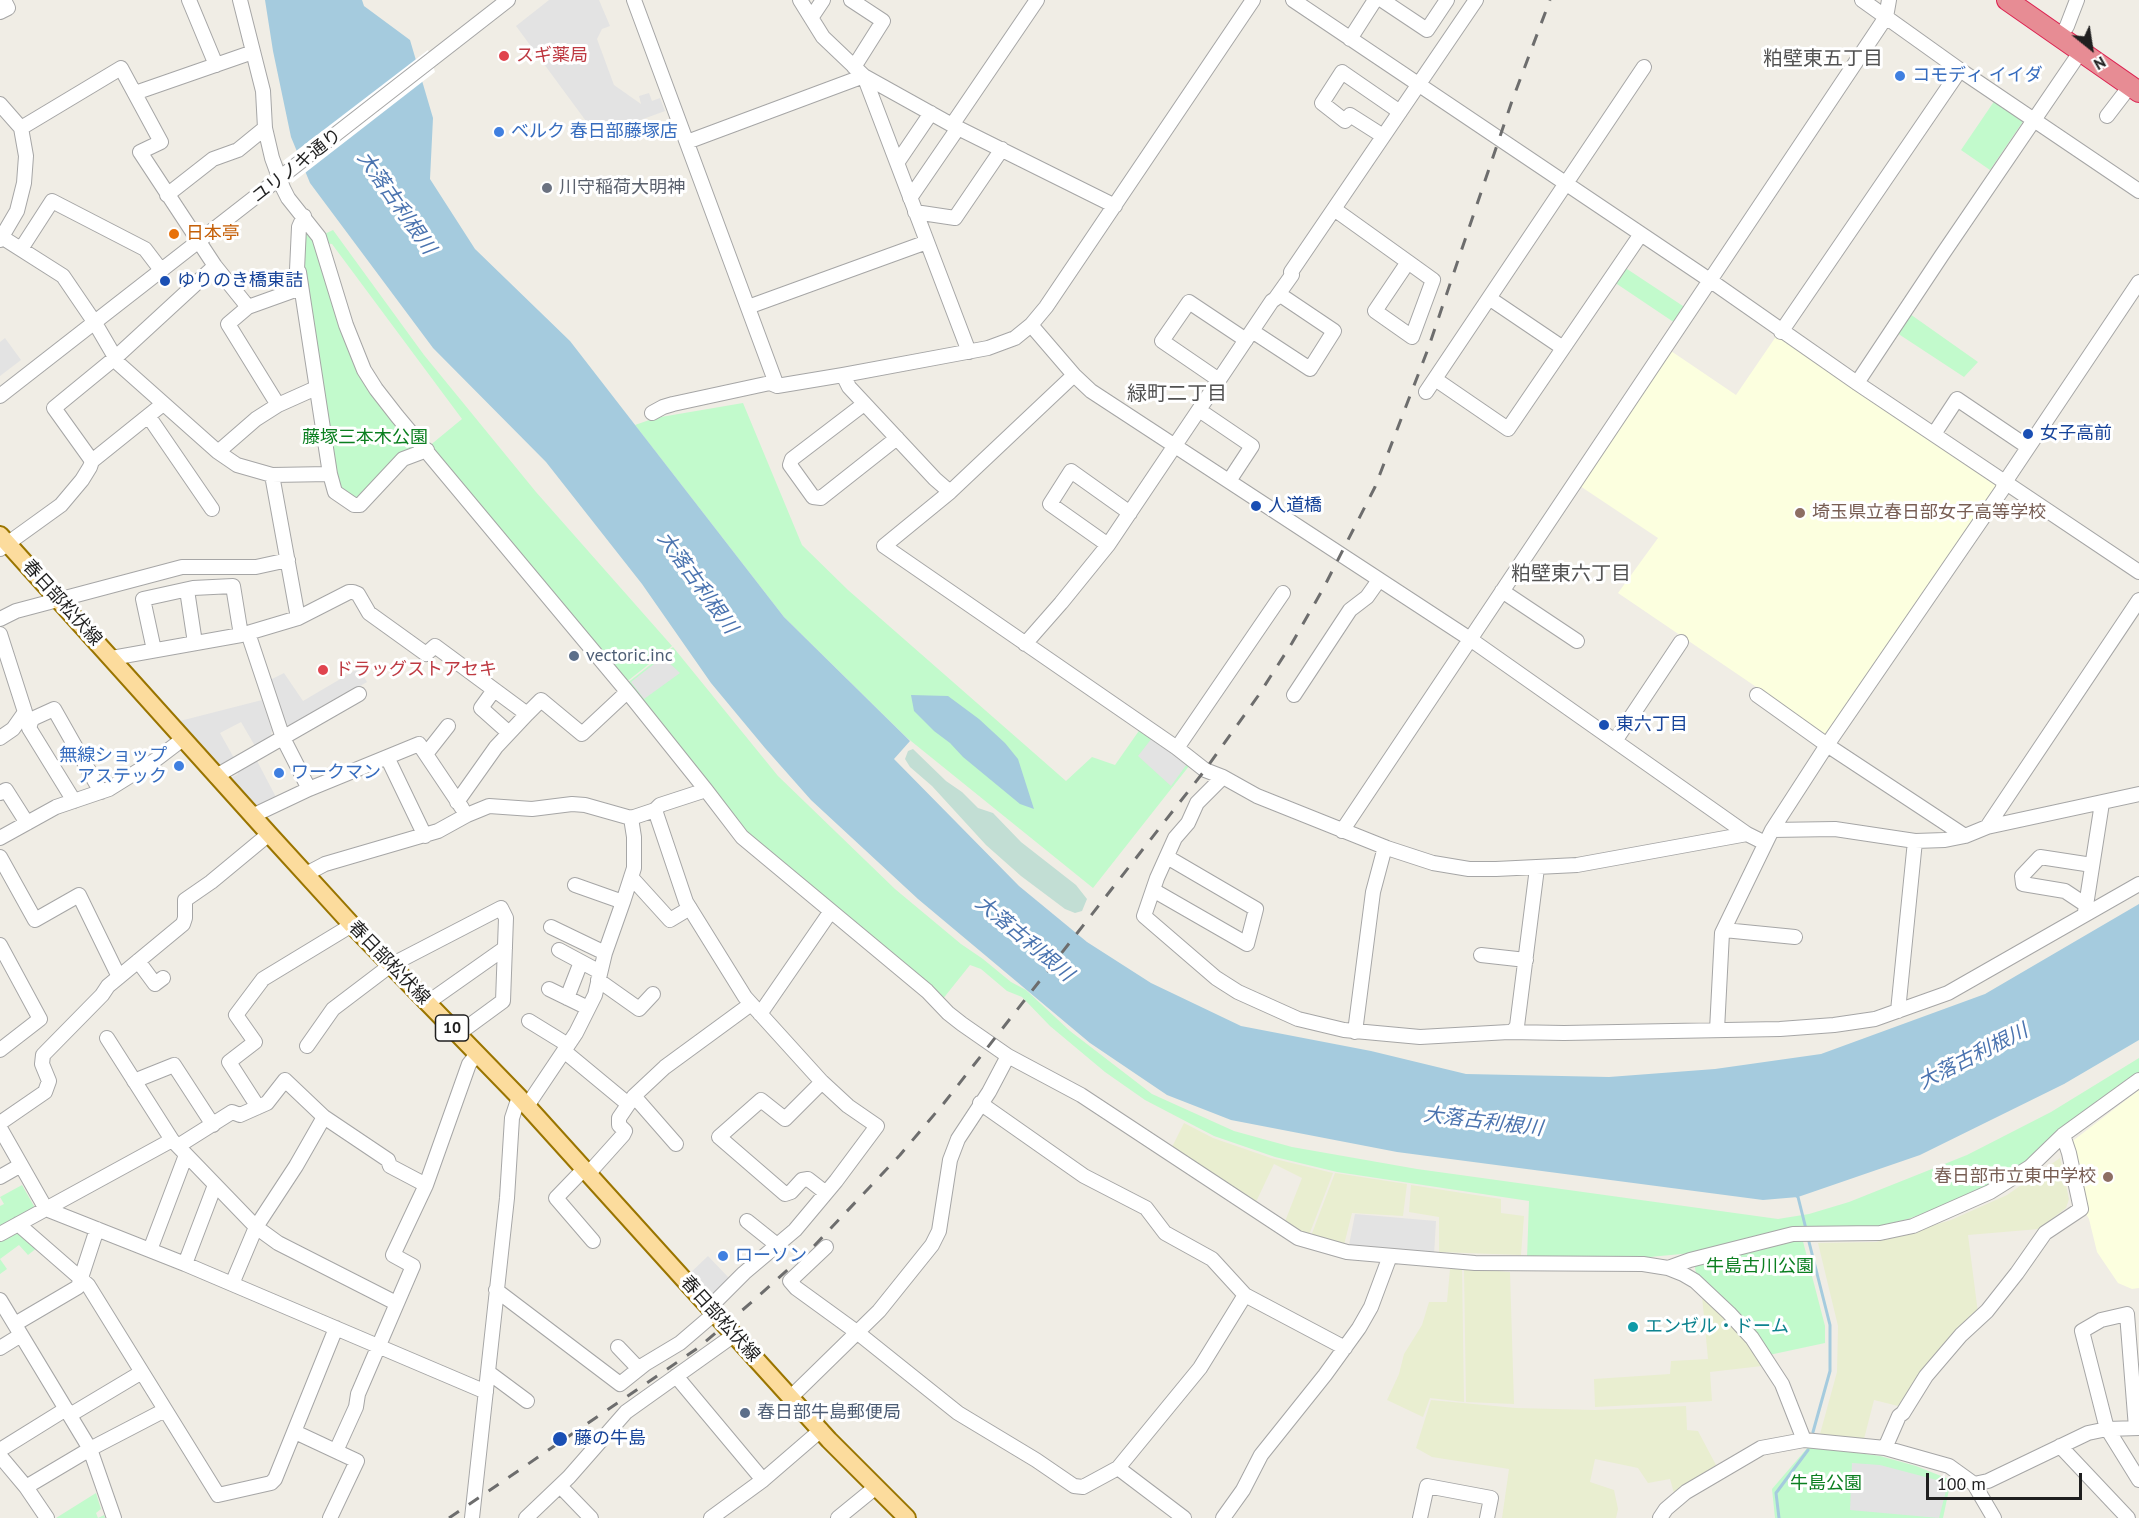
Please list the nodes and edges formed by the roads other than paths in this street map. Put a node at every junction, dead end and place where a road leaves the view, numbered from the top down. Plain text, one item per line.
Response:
1 (4, 0) edge
2 (189, 0) edge
3 (240, 0) edge
4 (508, 0) edge
5 (634, 0) edge
6 (800, 0) edge
7 (823, 0) edge
8 (851, 0) edge
9 (1037, 0) edge
10 (1253, 0) edge
11 (1293, 0) edge
12 (1375, 0) edge
13 (1447, 0) edge
14 (1476, 0) edge
15 (1862, 0) edge
16 (1890, 0) edge
17 (2007, 0) edge
18 (2077, 0) edge
19 (1391, 2) edge
20 (0, 12) edge
21 (1886, 17) junction
22 (811, 18) junction
23 (2060, 37) junction
24 (1350, 39) junction
25 (2081, 51) junction
26 (253, 52) junction
27 (216, 65) junction
28 (1644, 67) dead end
29 (1960, 70) junction
30 (859, 71) junction
31 (1418, 85) junction
32 (2134, 89) edge
33 (135, 93) junction
34 (0, 104) edge
35 (1400, 112) junction
36 (931, 113) junction
37 (2107, 116) dead end
38 (2034, 120) junction
39 (0, 123) edge
40 (18, 123) junction
41 (955, 126) junction
42 (265, 128) junction
43 (1383, 136) junction
44 (687, 142) junction
45 (1002, 150) junction
46 (897, 163) junction
47 (280, 180) junction
48 (1565, 184) junction
49 (2139, 191) edge
50 (167, 195) junction
51 (910, 198) junction
52 (1115, 206) junction
53 (1334, 209) junction
54 (915, 212) junction
55 (304, 216) junction
56 (1641, 234) junction
57 (0, 238) edge
58 (198, 242) junction
59 (927, 242) junction
60 (21, 249) junction
61 (1408, 262) junction
62 (215, 266) junction
63 (161, 270) junction
64 (1711, 281) junction
65 (2139, 282) edge
66 (301, 288) junction
67 (1279, 294) junction
68 (1489, 298) junction
69 (248, 307) junction
70 (748, 307) junction
71 (94, 322) junction
72 (1031, 325) junction
73 (1781, 332) junction
74 (1249, 335) junction
75 (1563, 348) junction
76 (969, 352) junction
77 (115, 358) junction
78 (843, 375) junction
79 (1074, 375) junction
80 (1435, 379) junction
81 (1219, 380) junction
82 (1857, 383) junction
83 (777, 386) junction
84 (316, 388) junction
85 (1426, 392) dead end
86 (0, 396) edge
87 (163, 404) junction
88 (864, 404) junction
89 (278, 405) junction
90 (1199, 410) junction
91 (652, 413) dead end
92 (149, 417) junction
93 (1934, 434) junction
94 (897, 438) junction
95 (1175, 445) junction
96 (2028, 447) junction
97 (427, 450) junction
98 (218, 452) junction
99 (92, 461) junction
100 (330, 474) junction
101 (272, 475) junction
102 (1230, 481) junction
103 (2005, 482) junction
104 (950, 492) junction
105 (212, 509) dead end
106 (1130, 513) junction
107 (2, 542) edge
108 (1108, 545) junction
109 (288, 560) junction
110 (2139, 572) edge
111 (1379, 580) junction
112 (187, 590) junction
113 (1502, 591) junction
114 (1283, 592) dead end
115 (60, 600) junction
116 (2139, 600) edge
117 (298, 618) junction
118 (0, 619) edge
119 (0, 634) edge
120 (244, 634) junction
121 (1470, 639) junction
122 (1577, 641) dead end
123 (1682, 642) dead end
124 (195, 643) junction
125 (1025, 644) junction
126 (154, 650) junction
127 (112, 658) junction
128 (494, 690) junction
129 (627, 692) junction
130 (359, 694) dead end
131 (1294, 695) dead end
132 (1757, 695) dead end
133 (527, 714) junction
134 (448, 726) dead end
135 (509, 733) junction
136 (0, 738) edge
137 (283, 738) junction
138 (183, 740) junction
139 (1615, 741) junction
140 (1827, 745) junction
141 (1177, 748) junction
142 (426, 754) junction
143 (387, 757) junction
144 (216, 776) junction
145 (1223, 777) junction
146 (309, 789) junction
147 (706, 790) junction
148 (101, 792) junction
149 (0, 793) edge
150 (2139, 794) edge
151 (74, 801) junction
152 (457, 802) junction
153 (2102, 803) junction
154 (655, 810) junction
155 (467, 815) junction
156 (252, 816) junction
157 (631, 818) junction
158 (27, 823) junction
159 (1987, 827) junction
160 (1342, 831) junction
161 (269, 834) junction
162 (1747, 834) junction
163 (425, 836) junction
164 (1965, 836) junction
165 (1768, 837) junction
166 (0, 838) edge
167 (1916, 841) junction
168 (1385, 847) junction
169 (0, 857) edge
170 (1167, 857) junction
171 (2092, 865) junction
172 (1538, 868) junction
173 (306, 874) junction
174 (631, 877) junction
175 (2139, 884) edge
176 (574, 885) dead end
177 (1153, 890) junction
178 (624, 902) junction
179 (690, 908) junction
180 (2085, 909) junction
181 (831, 911) junction
182 (352, 925) junction
183 (551, 927) dead end
184 (1724, 930) junction
185 (1795, 937) dead end
186 (0, 945) edge
187 (505, 948) junction
188 (559, 950) dead end
189 (604, 953) junction
190 (1480, 954) dead end
191 (1526, 960) junction
192 (138, 961) junction
193 (581, 962) junction
194 (391, 965) junction
195 (599, 976) junction
196 (119, 977) junction
197 (162, 978) dead end
198 (549, 989) dead end
199 (653, 994) dead end
200 (567, 998) junction
201 (427, 1002) junction
202 (588, 1008) junction
203 (755, 1009) junction
204 (1898, 1011) junction
205 (529, 1022) dead end
206 (1717, 1030) junction
207 (1355, 1032) junction
208 (1512, 1032) junction
209 (458, 1034) junction
210 (107, 1038) dead end
211 (307, 1046) dead end
212 (566, 1048) junction
213 (0, 1050) edge
214 (477, 1054) junction
215 (1008, 1056) junction
216 (2139, 1080) edge
217 (134, 1081) junction
218 (822, 1082) junction
219 (631, 1100) junction
220 (523, 1102) junction
221 (980, 1103) junction
222 (258, 1107) junction
223 (324, 1117) junction
224 (0, 1123) edge
225 (213, 1125) junction
226 (0, 1128) edge
227 (2063, 1135) junction
228 (676, 1144) dead end
229 (179, 1147) junction
230 (21, 1165) junction
231 (586, 1172) junction
232 (0, 1177) edge
233 (215, 1185) junction
234 (426, 1185) junction
235 (826, 1193) junction
236 (46, 1209) junction
237 (747, 1221) dead end
238 (18, 1224) junction
239 (255, 1227) junction
240 (97, 1229) junction
241 (0, 1234) edge
242 (593, 1241) dead end
243 (777, 1245) junction
244 (826, 1247) dead end
245 (150, 1250) junction
246 (1390, 1256) junction
247 (185, 1264) junction
248 (1668, 1268) junction
249 (81, 1279) junction
250 (232, 1284) junction
251 (496, 1290) junction
252 (1245, 1295) junction
253 (0, 1300) edge
254 (396, 1303) junction
255 (712, 1310) junction
256 (336, 1328) junction
257 (18, 1330) junction
258 (858, 1333) junction
259 (734, 1335) junction
260 (379, 1346) junction
261 (618, 1347) dead end
262 (0, 1348) edge
263 (1345, 1348) junction
264 (639, 1369) junction
265 (142, 1372) junction
266 (488, 1372) junction
267 (676, 1376) junction
268 (486, 1392) junction
269 (791, 1397) junction
270 (527, 1401) dead end
271 (165, 1410) junction
272 (68, 1412) junction
273 (2137, 1428) edge
274 (2107, 1429) junction
275 (821, 1430) junction
276 (295, 1432) junction
277 (1804, 1440) junction
278 (2060, 1446) junction
279 (1886, 1448) junction
280 (90, 1449) junction
281 (0, 1450) edge
282 (336, 1451) junction
283 (0, 1456) edge
284 (1118, 1468) junction
285 (763, 1480) junction
286 (2139, 1480) edge
287 (1974, 1484) junction
288 (560, 1486) junction
289 (26, 1487) junction
290 (876, 1487) junction
291 (1229, 1516) edge
292 (47, 1518) edge
293 (114, 1518) edge
294 (330, 1518) edge
295 (472, 1518) edge
296 (526, 1518) edge
297 (591, 1518) edge
298 (711, 1518) edge
299 (838, 1518) edge
300 (907, 1518) edge
301 (1184, 1518) edge
302 (1420, 1518) edge
303 (1487, 1518) edge
304 (1660, 1518) edge
305 (1994, 1518) edge
306 (2128, 1518) edge

1 - 20 street
2 - 27 street
3 - 26 street
4 - 47 street, ユリノキ通り
5 - 44 street
6 - 22 street
7 - 22 street
8 - 30 street
9 - 41 street
10 - 52 street
11 - 24 street
12 - 24 street
13 - 19 street
14 - 31 street
15 - 21 street
16 - 21 street
17 - 23 highway
18 - 23 street
21 - 29 street
21 - 64 street
22 - 30 street
23 - 25 highway
24 - 31 street
25 - 32 highway
25 - 38 street
26 - 27 street
26 - 42 street
27 - 33 street
28 - 48 street
29 - 38 street
29 - 73 street
30 - 36 street
30 - 44 street
30 - 46 street
31 - 35 street
31 - 48 street
32 - 37 street
33 - 40 street
33 - 50 street
34 - 40 street
35 - 43 street
35 - 43 street
36 - 41 street
36 - 46 street
38 - 49 street
38 - 82 street
39 - 40 street
40 - 57 street
41 - 45 street
41 - 51 street
42 - 47 street
42 - 50 street
43 - 53 street
44 - 70 street
45 - 52 street
45 - 54 street
46 - 51 street
47 - 55 street
47 - 58 street, ユリノキ通り
48 - 56 street
48 - 68 street
50 - 58 street
51 - 54 street
52 - 72 street
53 - 61 street
53 - 67 street
54 - 59 street
55 - 66 street
55 - 97 street
56 - 64 street
56 - 75 street
57 - 60 street
58 - 62 street
58 - 63 street, ユリノキ通り
59 - 70 street
59 - 76 street
60 - 63 street
60 - 71 street
61 - 61 street
62 - 69 street
62 - 77 street
63 - 71 street, ユリノキ通り
64 - 73 street
64 - 113 street
65 - 96 street
66 - 69 street
66 - 84 street
67 - 74 street
67 - 74 street
68 - 75 street
68 - 80 street
69 - 89 street
70 - 83 street
71 - 77 street
71 - 86 street, ユリノキ通り
72 - 76 street
72 - 79 street
73 - 82 street
74 - 81 street
74 - 81 street
75 - 80 street
76 - 78 street
77 - 87 street
77 - 99 street
78 - 83 street
78 - 88 street
79 - 95 street
79 - 104 street
80 - 85 street
81 - 90 street
82 - 93 street
83 - 91 street
84 - 89 street
84 - 100 street
87 - 92 street
87 - 98 street
88 - 94 street
88 - 94 street
89 - 98 street
90 - 95 street
90 - 102 street
92 - 99 street
92 - 105 street
93 - 96 street
93 - 103 street
94 - 104 street
95 - 102 street
95 - 106 street
96 - 103 street
97 - 100 street
97 - 129 street
98 - 101 street
99 - 107 street
100 - 101 street
101 - 109 street
102 - 111 street
103 - 110 street
103 - 140 street
104 - 125 street
106 - 108 street
106 - 108 street
107 - 115 main road, 春日部松伏線 / 10
108 - 125 street
109 - 115 street
109 - 117 street
111 - 121 street
111 - 131 street
112 - 120 street
112 - 124 street
112 - 126 street
113 - 121 street
113 - 122 street
114 - 141 street
115 - 118 street
115 - 127 main road, 春日部松伏線 / 10
116 - 159 street
117 - 120 street
117 - 128 street
119 - 136 street
120 - 124 street
120 - 137 street
121 - 139 street
121 - 160 street
123 - 139 street
124 - 126 street
125 - 141 street
126 - 127 street
127 - 138 main road, 春日部松伏線 / 10
128 - 133 street
128 - 135 street
129 - 133 street
129 - 147 street
130 - 137 street
132 - 140 street
133 - 135 street
134 - 142 street
135 - 152 street
137 - 144 street
137 - 146 street
138 - 144 main road, 春日部松伏線 / 10
138 - 148 street
139 - 162 street
140 - 164 street
140 - 165 street
141 - 145 street
142 - 143 street
142 - 152 street
143 - 146 street
143 - 163 street
144 - 156 main road, 春日部松伏線 / 10
145 - 160 street
145 - 170 street
146 - 156 street
147 - 154 street
147 - 181 street
148 - 151 street
148 - 151 street
149 - 158 street
150 - 153 street
151 - 158 street
152 - 155 street
153 - 159 street
153 - 171 street
154 - 157 street
154 - 179 street
155 - 157 street
155 - 163 street
156 - 161 main road, 春日部松伏線 / 10
157 - 174 street
158 - 166 street
159 - 164 street
160 - 168 street
161 - 173 main road, 春日部松伏線 / 10
161 - 192 street
162 - 165 street
162 - 172 street
163 - 173 street
164 - 167 street
165 - 167 street
165 - 184 street
167 - 204 street
168 - 172 street
168 - 207 street
169 - 196 street
170 - 177 street
170 - 177 street
171 - 180 street
171 - 180 street
172 - 191 street
173 - 182 main road, 春日部松伏線 / 10
174 - 178 street
174 - 179 street
175 - 180 street
176 - 178 street
177 - 207 street
178 - 189 street
179 - 203 street
180 - 204 street
181 - 203 street
181 - 215 street
182 - 194 main road, 春日部松伏線 / 10
182 - 222 street
183 - 189 street
184 - 185 street
184 - 206 street
186 - 213 street
187 - 194 street
187 - 201 street
187 - 209 street
188 - 193 street
189 - 195 street
190 - 191 street
191 - 208 street
192 - 196 street
192 - 197 street
193 - 195 street
193 - 200 street
194 - 201 main road, 春日部松伏線 / 10
194 - 211 street
195 - 199 street
195 - 202 street
196 - 224 street
198 - 200 street
200 - 202 street
201 - 209 main road, 春日部松伏線 / 10
202 - 212 street
203 - 218 street
203 - 219 street
204 - 206 street
205 - 212 street
206 - 208 street
207 - 208 street
209 - 214 main road, 春日部松伏線 / 10
210 - 217 street
212 - 219 street
212 - 220 street
214 - 220 main road, 春日部松伏線 / 10
214 - 234 street
215 - 221 street
215 - 246 street
216 - 227 street
217 - 225 street
217 - 229 street
218 - 235 street
218 - 235 street
219 - 228 street
219 - 231 street
220 - 231 main road, 春日部松伏線 / 10
220 - 251 street
221 - 252 street
221 - 258 street
222 - 223 street
222 - 225 street
223 - 234 street
223 - 239 street
225 - 229 street
226 - 230 street
227 - 248 street
227 - 279 street
229 - 233 street
229 - 236 street
229 - 245 street
230 - 232 street
230 - 236 street
231 - 242 street
231 - 255 main road, 春日部松伏線 / 10
233 - 239 street
233 - 247 street
234 - 254 street
235 - 243 street
236 - 238 street
236 - 240 street
237 - 243 street
238 - 241 street
238 - 249 street
239 - 250 street
239 - 254 street
240 - 245 street
240 - 249 street
243 - 255 street
244 - 258 street
245 - 247 street
246 - 248 street
246 - 263 street
247 - 250 street
248 - 277 street
249 - 257 street
249 - 265 street
250 - 256 street
251 - 264 street
251 - 266 street
252 - 263 street
252 - 284 street
253 - 257 street
254 - 260 street
255 - 259 main road, 春日部松伏線 / 10
255 - 264 street
256 - 260 street
256 - 276 street
257 - 262 street
257 - 272 street
258 - 269 street
258 - 284 street
259 - 267 street
259 - 269 main road, 春日部松伏線 / 10
260 - 268 street
260 - 282 street
261 - 264 street
263 - 291 street
265 - 271 street
265 - 272 street
266 - 268 street
266 - 270 street
267 - 285 street
267 - 288 street
268 - 295 street
269 - 275 main road, 春日部松伏線 / 10
271 - 276 street
271 - 280 street
272 - 280 street
272 - 281 street
273 - 274 street
273 - 274 street
274 - 278 street
274 - 286 street
275 - 285 street
275 - 290 main road, 春日部松伏線 / 10
276 - 282 street
277 - 279 street
277 - 304 street
278 - 287 street
278 - 306 street
279 - 287 street
280 - 289 street
280 - 293 street
282 - 294 street
283 - 289 street
284 - 301 street
285 - 298 street
287 - 305 street
288 - 296 street
288 - 297 street
289 - 292 street
290 - 299 street
290 - 300 main road, 春日部松伏線 / 10
302 - 303 street

